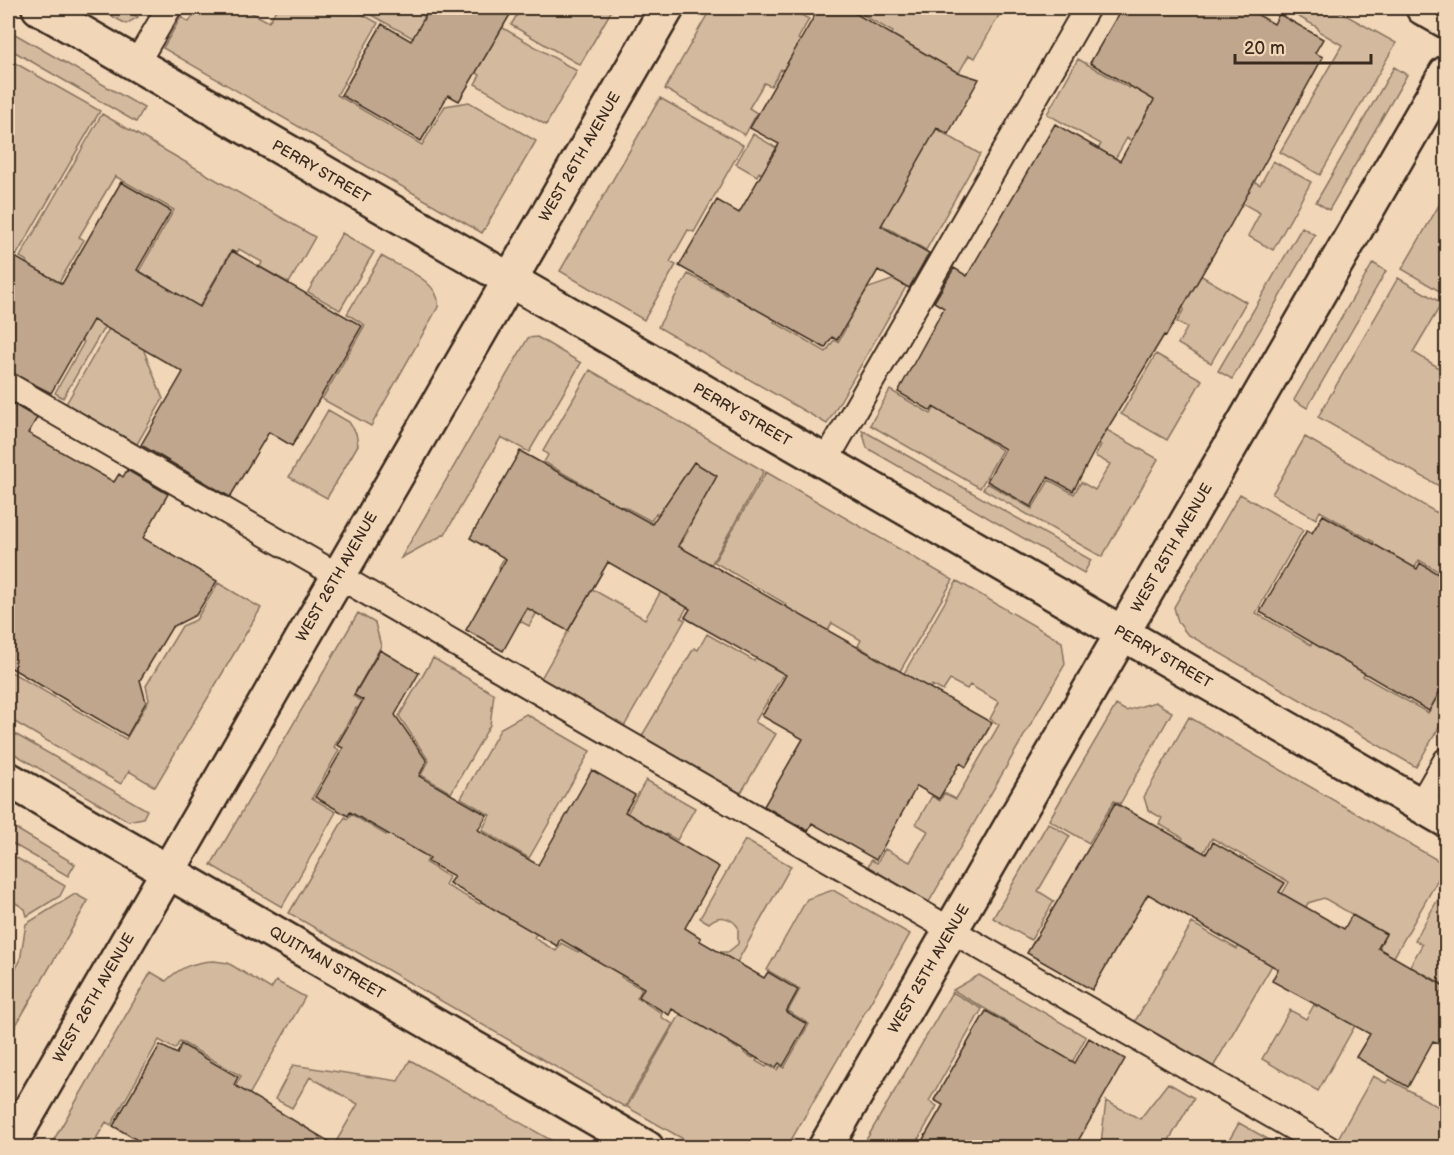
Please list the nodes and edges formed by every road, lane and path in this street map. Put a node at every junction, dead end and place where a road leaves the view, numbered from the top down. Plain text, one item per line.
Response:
1 (39, 8) edge
2 (169, 8) edge
3 (667, 8) edge
4 (1087, 8) edge
5 (1423, 8) edge
6 (1446, 21) edge
7 (136, 64) junction
8 (1446, 73) edge
9 (508, 280) junction
10 (8, 385) edge
11 (825, 462) junction
12 (338, 576) junction
13 (1122, 633) junction
14 (1446, 760) edge
15 (8, 779) edge
16 (1433, 813) edge
17 (167, 871) junction
18 (951, 930) junction
19 (8, 1148) edge
20 (647, 1148) edge
21 (825, 1148) edge
22 (1328, 1148) edge

1 - 7 street, PERRY STREET
2 - 7 lane
3 - 9 street, WEST 26TH AVENUE
4 - 11 lane
5 - 6 street
7 - 9 street, PERRY STREET
8 - 13 street, WEST 25TH AVENUE
9 - 11 street, PERRY STREET
9 - 12 street, WEST 26TH AVENUE
10 - 12 lane
11 - 13 street, PERRY STREET
12 - 17 street, WEST 26TH AVENUE
12 - 18 lane
13 - 16 street, PERRY STREET
13 - 18 street, WEST 25TH AVENUE
14 - 16 lane
15 - 17 street, QUITMAN STREET
17 - 19 street, WEST 26TH AVENUE
17 - 20 street, QUITMAN STREET
18 - 21 street, WEST 25TH AVENUE
18 - 22 lane

